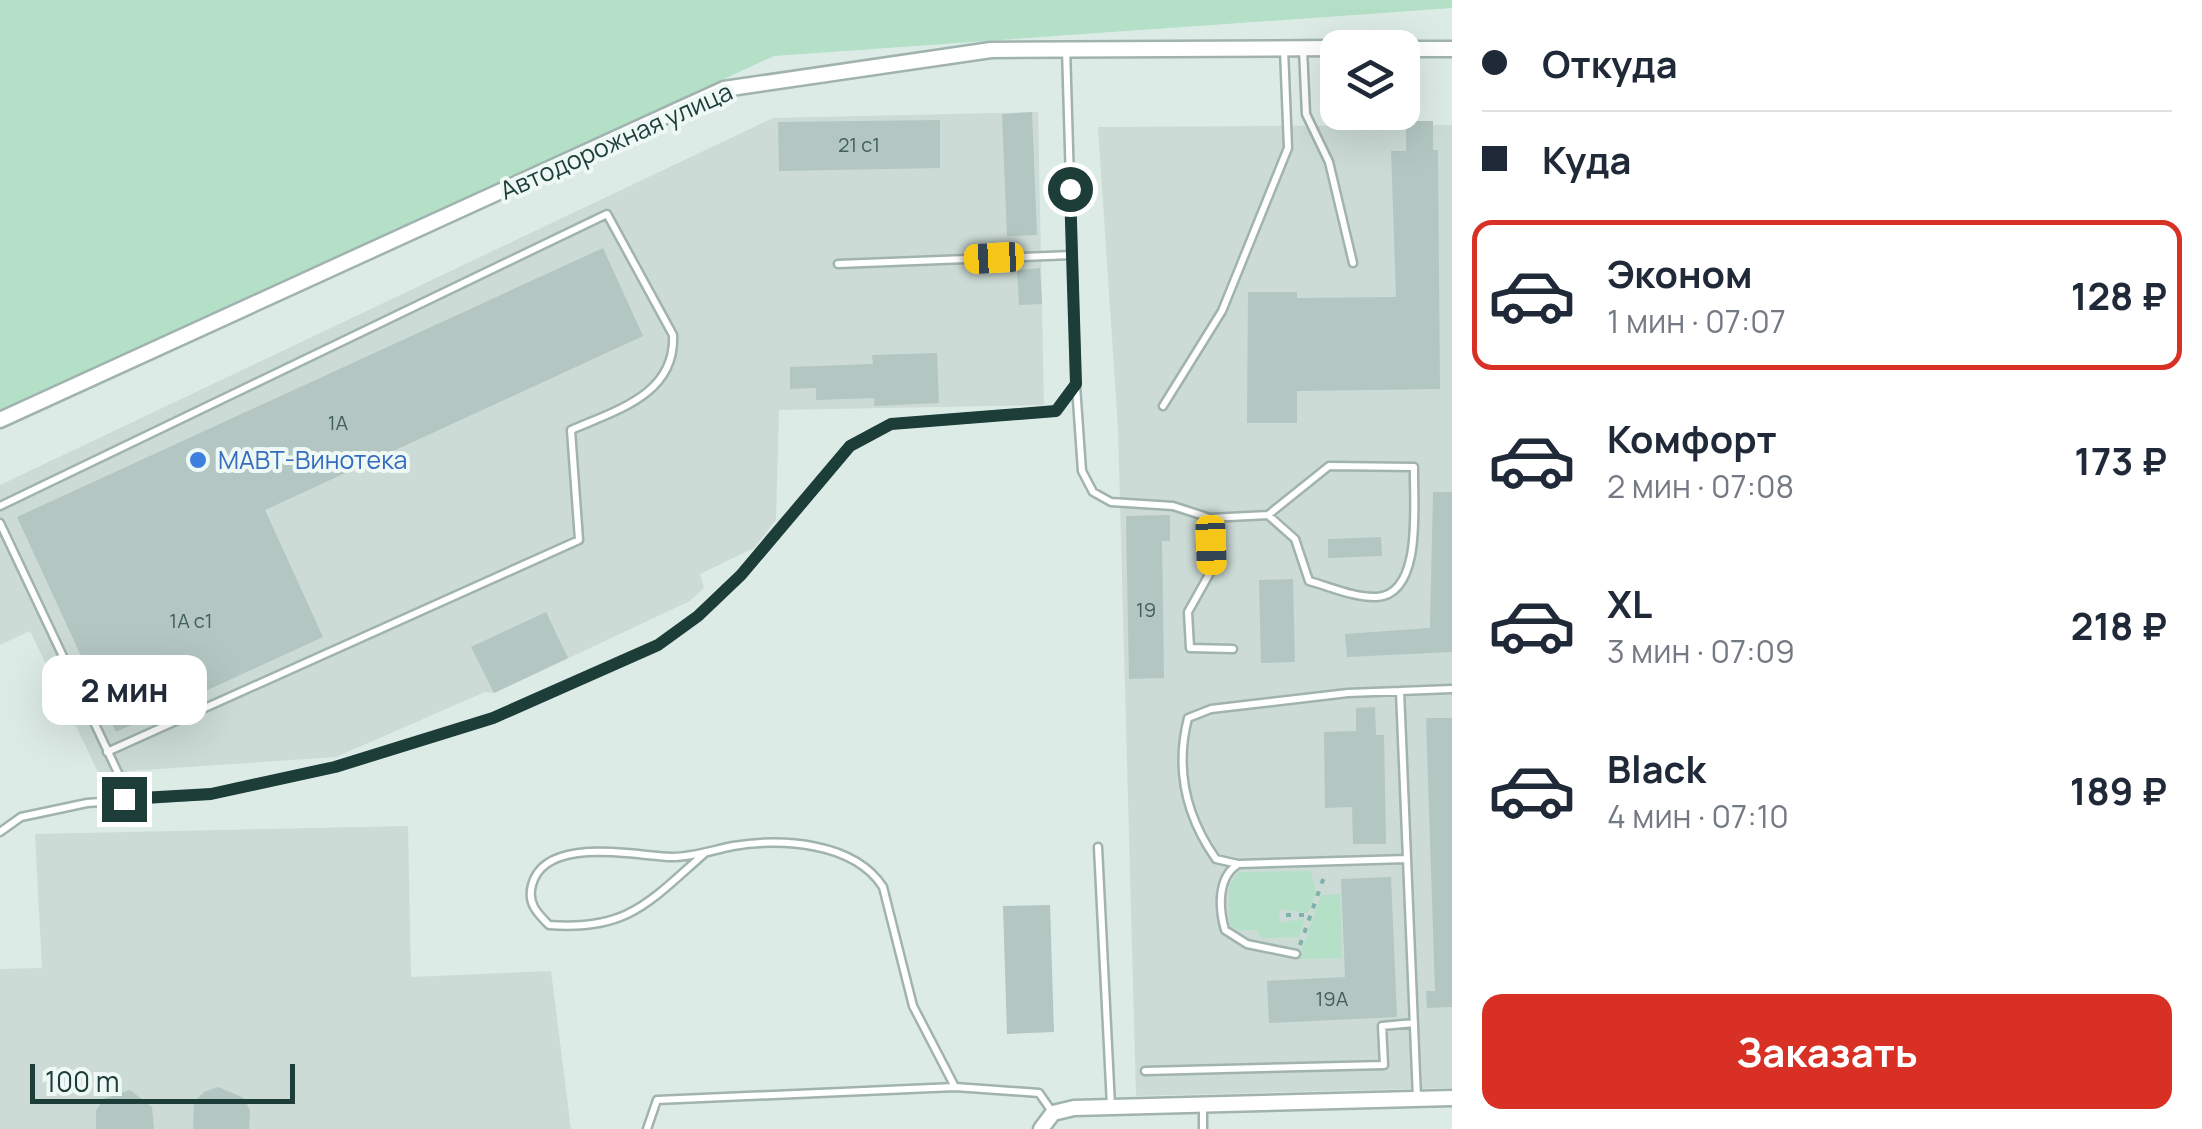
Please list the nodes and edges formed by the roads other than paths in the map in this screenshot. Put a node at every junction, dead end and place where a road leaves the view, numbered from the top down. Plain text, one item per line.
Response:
1 (1066, 47) junction
2 (1284, 48) junction
3 (1303, 48) junction
4 (1320, 48) edge
5 (1420, 49) edge
6 (1452, 50) edge
7 (1072, 254) junction
8 (1353, 263) dead end
9 (838, 264) dead end
10 (1076, 384) junction
11 (1163, 406) dead end
12 (0, 420) edge
13 (0, 506) edge
14 (1268, 515) junction
15 (1210, 518) junction
16 (0, 523) edge
17 (1233, 649) dead end
18 (1452, 689) edge
19 (1400, 691) junction
20 (107, 752) junction
21 (124, 799) junction
22 (0, 832) edge
23 (1098, 847) dead end
24 (706, 853) junction
25 (1407, 858) junction
26 (1238, 864) junction
27 (1296, 954) road end
28 (1414, 1023) junction
29 (1145, 1071) dead end
30 (954, 1087) junction
31 (1452, 1098) edge
32 (1417, 1099) junction
33 (1203, 1106) junction
34 (1111, 1107) junction
35 (1053, 1113) junction
36 (647, 1129) edge
37 (1041, 1129) edge
38 (1203, 1129) edge

1 - 2 street, Автодорожная улица
1 - 7 lane
1 - 12 street, Автодорожная улица
2 - 3 street, Автодорожная улица
2 - 11 lane
3 - 4 street, Автодорожная улица
3 - 8 lane
5 - 6 street
7 - 9 lane
7 - 10 lane
10 - 15 lane
10 - 21 lane
13 - 20 lane
14 - 14 lane
14 - 15 lane
15 - 17 lane
16 - 20 lane
18 - 19 lane
19 - 25 lane
19 - 26 lane
20 - 21 lane
21 - 22 lane
23 - 34 lane
24 - 24 lane
24 - 30 lane
25 - 26 lane
25 - 28 lane
26 - 27 lane
28 - 29 lane
28 - 32 lane
30 - 35 lane
30 - 36 lane
31 - 32 street
32 - 33 street
33 - 34 street
33 - 38 lane
34 - 35 street
35 - 37 street

